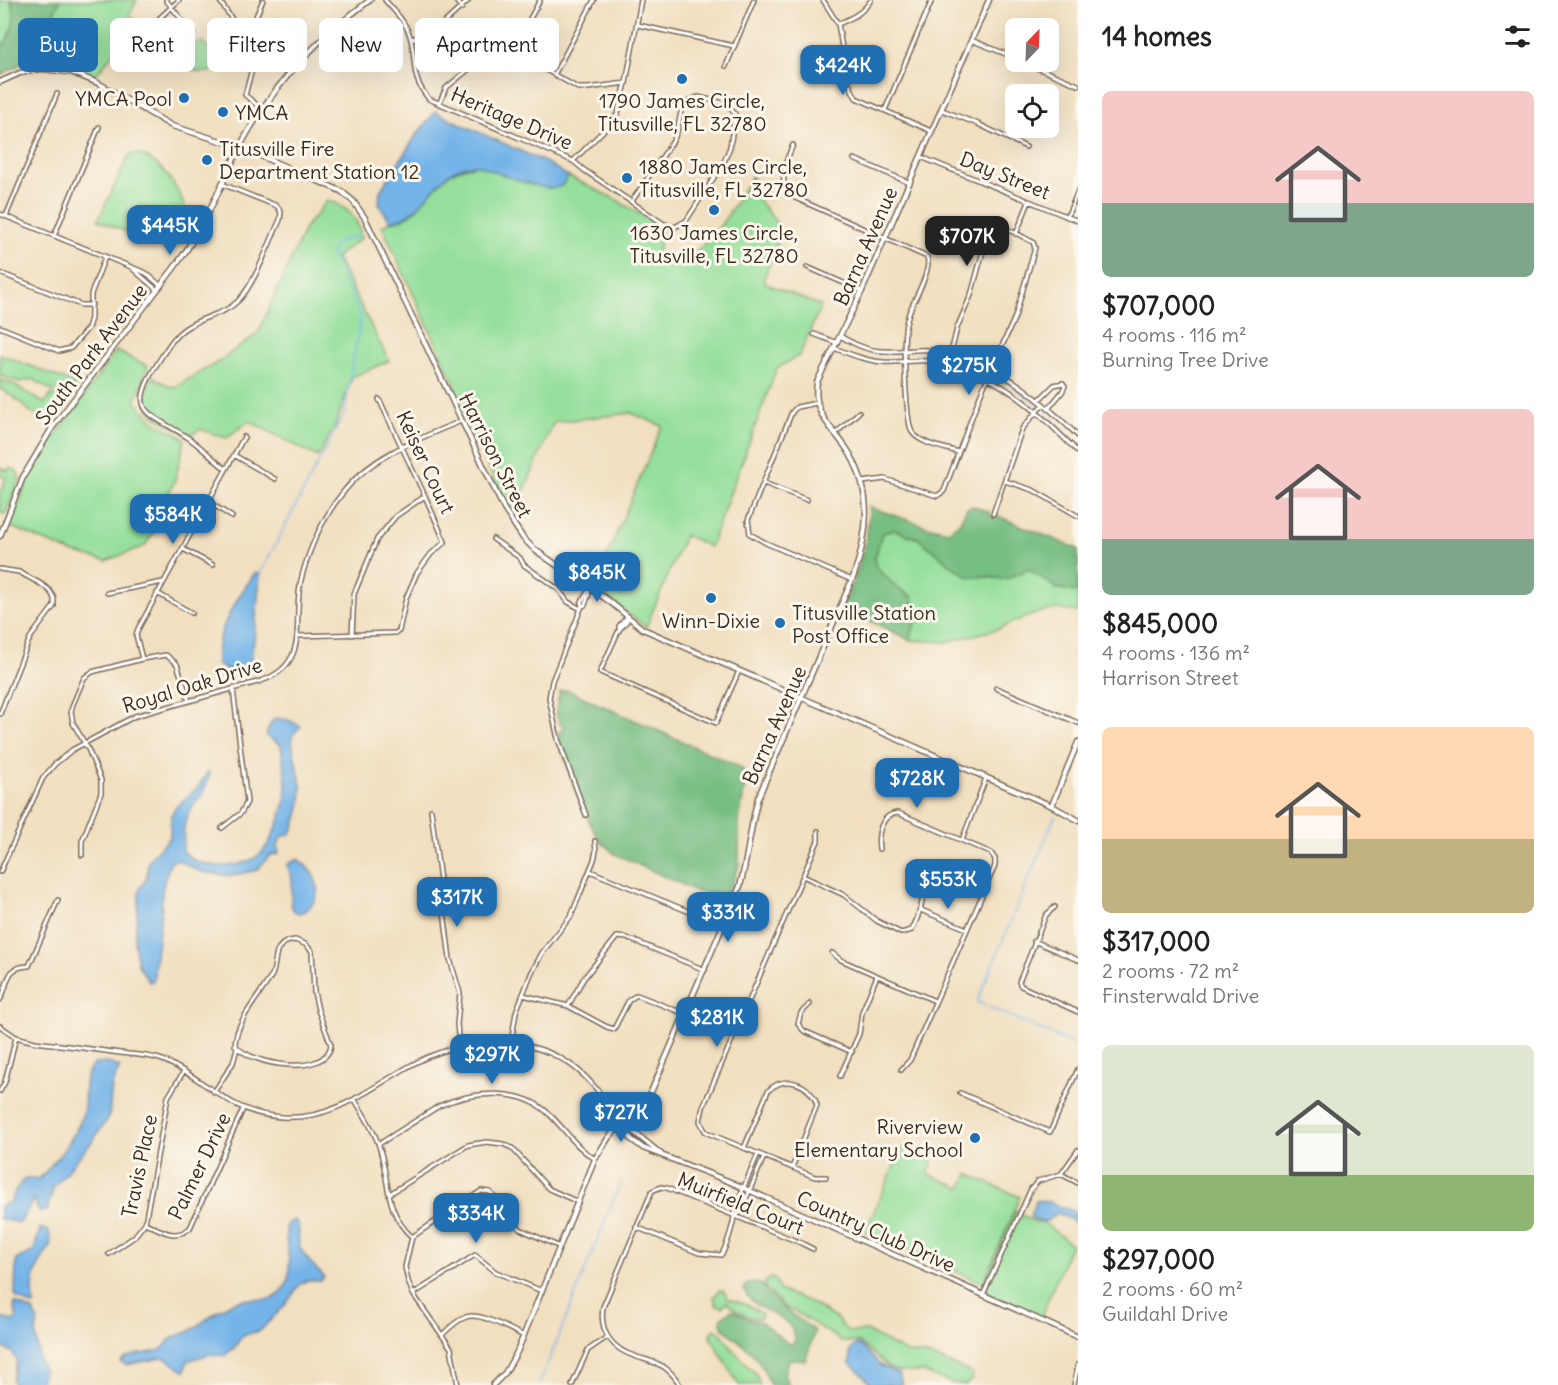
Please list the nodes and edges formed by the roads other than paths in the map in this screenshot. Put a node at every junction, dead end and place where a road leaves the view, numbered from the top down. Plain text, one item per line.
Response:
1 (166, 0) edge
2 (179, 0) edge
3 (219, 0) edge
4 (263, 0) edge
5 (370, 0) edge
6 (385, 0) edge
7 (455, 0) edge
8 (469, 0) edge
9 (540, 0) edge
10 (594, 0) edge
11 (641, 0) edge
12 (754, 0) edge
13 (823, 0) edge
14 (871, 0) edge
15 (932, 0) edge
16 (988, 0) edge
17 (172, 8) junction
18 (462, 8) junction
19 (161, 18) edge
20 (180, 18) edge
21 (231, 18) edge
22 (255, 18) edge
23 (530, 18) edge
24 (838, 24) junction
25 (638, 25) junction
26 (411, 39) junction
27 (971, 40) junction
28 (734, 46) junction
29 (1005, 54) edge
30 (726, 66) dead end
31 (251, 72) edge
32 (465, 72) edge
33 (549, 72) edge
34 (1047, 72) edge
35 (554, 75) junction
36 (0, 82) edge
37 (626, 83) junction
38 (1078, 85) edge
39 (57, 94) dead end
40 (439, 104) junction
41 (263, 110) junction
42 (885, 110) junction
43 (942, 110) junction
44 (99, 127) dead end
45 (933, 131) junction
46 (793, 145) dead end
47 (240, 147) junction
48 (1026, 147) dead end
49 (921, 157) junction
50 (854, 159) dead end
51 (573, 161) junction
52 (910, 183) junction
53 (222, 184) junction
54 (1078, 191) edge
55 (632, 201) junction
56 (1030, 201) junction
57 (0, 214) edge
58 (6, 216) junction
59 (1067, 217) junction
60 (1078, 222) edge
61 (1016, 234) junction
62 (54, 237) junction
63 (885, 238) junction
64 (105, 256) junction
65 (807, 267) dead end
66 (0, 273) edge
67 (159, 288) junction
68 (862, 291) junction
69 (92, 305) junction
70 (0, 327) edge
71 (814, 334) dead end
72 (840, 336) junction
73 (836, 345) junction
74 (904, 350) junction
75 (951, 353) junction
76 (904, 361) junction
77 (993, 368) junction
78 (988, 378) junction
79 (379, 399) dead end
80 (1039, 400) junction
81 (817, 403) junction
82 (1043, 404) junction
83 (1048, 409) junction
84 (859, 412) dead end
85 (1036, 412) junction
86 (461, 421) junction
87 (836, 433) junction
88 (1078, 436) edge
89 (244, 437) dead end
90 (402, 447) junction
91 (958, 452) junction
92 (1078, 452) edge
93 (234, 454) junction
94 (226, 469) junction
95 (275, 479) dead end
96 (1005, 481) junction
97 (862, 482) junction
98 (764, 483) junction
99 (425, 496) junction
100 (807, 500) dead end
101 (209, 502) junction
102 (993, 514) dead end
103 (1078, 516) edge
104 (232, 517) dead end
105 (0, 536) edge
106 (493, 539) dead end
107 (182, 549) junction
108 (213, 566) dead end
109 (0, 569) edge
110 (852, 580) junction
111 (163, 582) junction
112 (589, 590) junction
113 (107, 592) dead end
114 (158, 593) junction
115 (582, 607) junction
116 (192, 613) dead end
117 (627, 617) junction
118 (352, 635) junction
119 (299, 636) junction
120 (142, 659) junction
121 (739, 671) junction
122 (996, 688) dead end
123 (233, 689) junction
124 (801, 699) junction
125 (189, 701) junction
126 (0, 714) edge
127 (1078, 723) edge
128 (1078, 742) edge
129 (85, 743) junction
130 (986, 778) junction
131 (1052, 806) junction
132 (431, 810) dead end
133 (586, 815) dead end
134 (1078, 820) edge
135 (222, 828) dead end
136 (818, 831) dead end
137 (962, 840) junction
138 (595, 841) dead end
139 (879, 849) dead end
140 (82, 855) dead end
141 (590, 871) junction
142 (0, 872) edge
143 (803, 876) junction
144 (925, 882) dead end
145 (58, 900) dead end
146 (1055, 907) dead end
147 (921, 910) junction
148 (724, 926) junction
149 (967, 929) junction
150 (1034, 941) junction
151 (832, 953) dead end
152 (1078, 960) edge
153 (705, 970) junction
154 (877, 976) junction
155 (523, 995) junction
156 (0, 1000) edge
157 (935, 1001) junction
158 (810, 1004) dead end
159 (568, 1006) junction
160 (1078, 1012) edge
161 (685, 1014) junction
162 (0, 1026) edge
163 (16, 1037) junction
164 (511, 1044) junction
165 (459, 1046) junction
166 (237, 1048) junction
167 (852, 1052) junction
168 (1078, 1069) edge
169 (901, 1070) dead end
170 (184, 1071) junction
171 (840, 1076) dead end
172 (0, 1091) edge
173 (214, 1092) junction
174 (960, 1093) dead end
175 (355, 1100) junction
176 (243, 1109) junction
177 (624, 1125) junction
178 (379, 1144) junction
179 (744, 1148) junction
180 (1078, 1150) edge
181 (758, 1154) junction
182 (764, 1157) junction
183 (596, 1159) junction
184 (752, 1167) junction
185 (792, 1168) junction
186 (759, 1170) junction
187 (1061, 1174) junction
188 (826, 1178) dead end
189 (1078, 1183) edge
190 (743, 1190) junction
191 (750, 1191) junction
192 (390, 1193) junction
193 (578, 1202) junction
194 (735, 1216) junction
195 (145, 1223) junction
196 (636, 1227) junction
197 (412, 1237) junction
198 (560, 1247) junction
199 (813, 1250) dead end
200 (109, 1254) dead end
201 (542, 1291) junction
202 (412, 1294) junction
203 (983, 1295) junction
204 (442, 1334) junction
205 (524, 1336) junction
206 (607, 1337) junction
207 (1078, 1337) edge
208 (1078, 1365) edge
209 (458, 1385) edge
210 (494, 1385) edge
211 (572, 1385) edge
212 (680, 1385) edge
213 (1074, 1385) edge

1 - 17 street
2 - 17 street
3 - 21 street
4 - 22 street
5 - 41 street, South Park Avenue
6 - 26 street, Heritage Drive
7 - 18 street
8 - 18 street
9 - 23 street
10 - 35 street
11 - 25 street
12 - 28 street
13 - 24 street
14 - 24 street
15 - 42 street
16 - 27 street, Barna Avenue
17 - 19 street
17 - 20 street
18 - 26 street
24 - 42 street
25 - 28 street
25 - 37 street
26 - 40 street, Heritage Drive
27 - 29 street
27 - 43 street, Barna Avenue
28 - 30 street
31 - 41 street
32 - 40 street
33 - 35 street
34 - 38 street
35 - 37 street
36 - 47 street, Harrison Street
37 - 51 street
39 - 58 street
40 - 51 street, Heritage Drive
41 - 47 street, South Park Avenue
42 - 45 street
43 - 45 street, Barna Avenue
43 - 48 street
44 - 62 street
45 - 49 street, Barna Avenue
46 - 63 street
47 - 53 street, South Park Avenue
47 - 86 street, Harrison Street
49 - 52 street, Barna Avenue
49 - 56 street, Day Street
50 - 52 street
51 - 55 street, Heritage Drive
52 - 63 street, Barna Avenue
53 - 67 street, South Park Avenue
53 - 94 street
54 - 59 street
55 - 55 street, Heritage Drive
56 - 59 street, Day Street
56 - 61 street
57 - 58 street
58 - 62 street
59 - 60 street, Day Street
61 - 75 street
61 - 77 street
62 - 64 street
63 - 68 street, Barna Avenue
63 - 74 street
64 - 67 street
64 - 69 street
65 - 68 street
66 - 69 street
67 - 105 street, South Park Avenue
68 - 72 street, Barna Avenue
69 - 70 street
71 - 73 street
72 - 73 street, Barna Avenue
72 - 74 street
73 - 76 street
73 - 81 street, Barna Avenue
74 - 75 street
74 - 76 street
75 - 77 street
76 - 78 street
76 - 91 street
77 - 78 street
77 - 80 street
78 - 85 street
78 - 91 street
79 - 90 street, Keiser Court
80 - 82 street
80 - 83 street
81 - 87 street, Barna Avenue
81 - 98 street
82 - 83 street
82 - 85 street
83 - 88 street
84 - 87 street
85 - 92 street
85 - 96 street
86 - 90 street, Royal Oak Drive
86 - 112 street, Harrison Street
87 - 97 street, Barna Avenue
89 - 93 street
90 - 99 street, Keiser Court
90 - 119 street, Royal Oak Drive
91 - 97 street
93 - 94 street
93 - 95 street
94 - 101 street
96 - 102 street
96 - 103 street
97 - 110 street, Barna Avenue
98 - 100 street
98 - 110 street
99 - 118 street
99 - 118 street, Keiser Court
101 - 104 street
101 - 107 street
106 - 115 street
107 - 108 street
107 - 111 street
109 - 126 street
110 - 124 street, Barna Avenue
111 - 113 street
111 - 114 street
112 - 115 street
112 - 117 street, Harrison Street
114 - 116 street
114 - 120 street
115 - 133 street
117 - 121 street, Harrison Street
117 - 121 street
118 - 119 street
119 - 123 street, Royal Oak Drive
120 - 125 street
120 - 129 street
121 - 124 street, Harrison Street
122 - 127 street
123 - 125 street, Royal Oak Drive
123 - 135 street
124 - 130 street, Harrison Street
124 - 148 street, Barna Avenue
125 - 129 street, Royal Oak Drive
128 - 131 street
129 - 140 street
129 - 142 street, Royal Oak Drive
130 - 131 street, Harrison Street
130 - 137 street
131 - 134 street, Harrison Street
132 - 165 street
136 - 143 street
137 - 139 street
137 - 149 street
138 - 141 street
141 - 148 street
141 - 155 street
143 - 147 street
143 - 179 street
144 - 147 street
145 - 156 street
146 - 150 street
147 - 149 street
148 - 153 street, Barna Avenue
149 - 157 street
150 - 152 street
150 - 160 street
151 - 154 street
153 - 159 street
153 - 161 street, Barna Avenue
154 - 157 street
154 - 167 street
155 - 159 street
155 - 164 street
157 - 169 street
158 - 167 street
159 - 161 street
161 - 177 street, Barna Avenue
162 - 163 street, Country Club Drive
163 - 170 street, Country Club Drive
163 - 172 street
164 - 165 street, Country Club Drive
164 - 177 street, Country Club Drive
165 - 175 street, Country Club Drive
166 - 166 street
166 - 173 street
167 - 171 street
168 - 174 street
170 - 173 street, Country Club Drive
170 - 195 street, Travis Place
173 - 176 street, Country Club Drive
175 - 176 street, Country Club Drive
175 - 178 street
176 - 195 street, Palmer Drive
177 - 183 street, Barna Avenue
177 - 190 street, Country Club Drive
178 - 183 street
178 - 192 street
179 - 181 street
179 - 185 street
180 - 187 street
181 - 182 street
181 - 184 street
182 - 185 street
182 - 186 street
183 - 193 street, Barna Avenue
184 - 186 street
184 - 190 street
185 - 188 street
186 - 191 street
187 - 189 street
187 - 203 street
190 - 191 street, Country Club Drive
190 - 194 street
191 - 194 street
191 - 203 street, Country Club Drive
192 - 193 street
192 - 197 street
193 - 198 street, Barna Avenue
194 - 196 street, Muirfield Court
194 - 196 street
194 - 199 street, Muirfield Court
195 - 200 street, Travis Place
196 - 206 street, Muirfield Court
197 - 198 street
197 - 202 street
198 - 201 street, Barna Avenue
201 - 202 street
201 - 205 street, Barna Avenue
202 - 204 street
203 - 207 street, Country Club Drive
204 - 205 street
204 - 209 street
205 - 210 street, Barna Avenue
206 - 211 street
206 - 212 street
208 - 213 street

